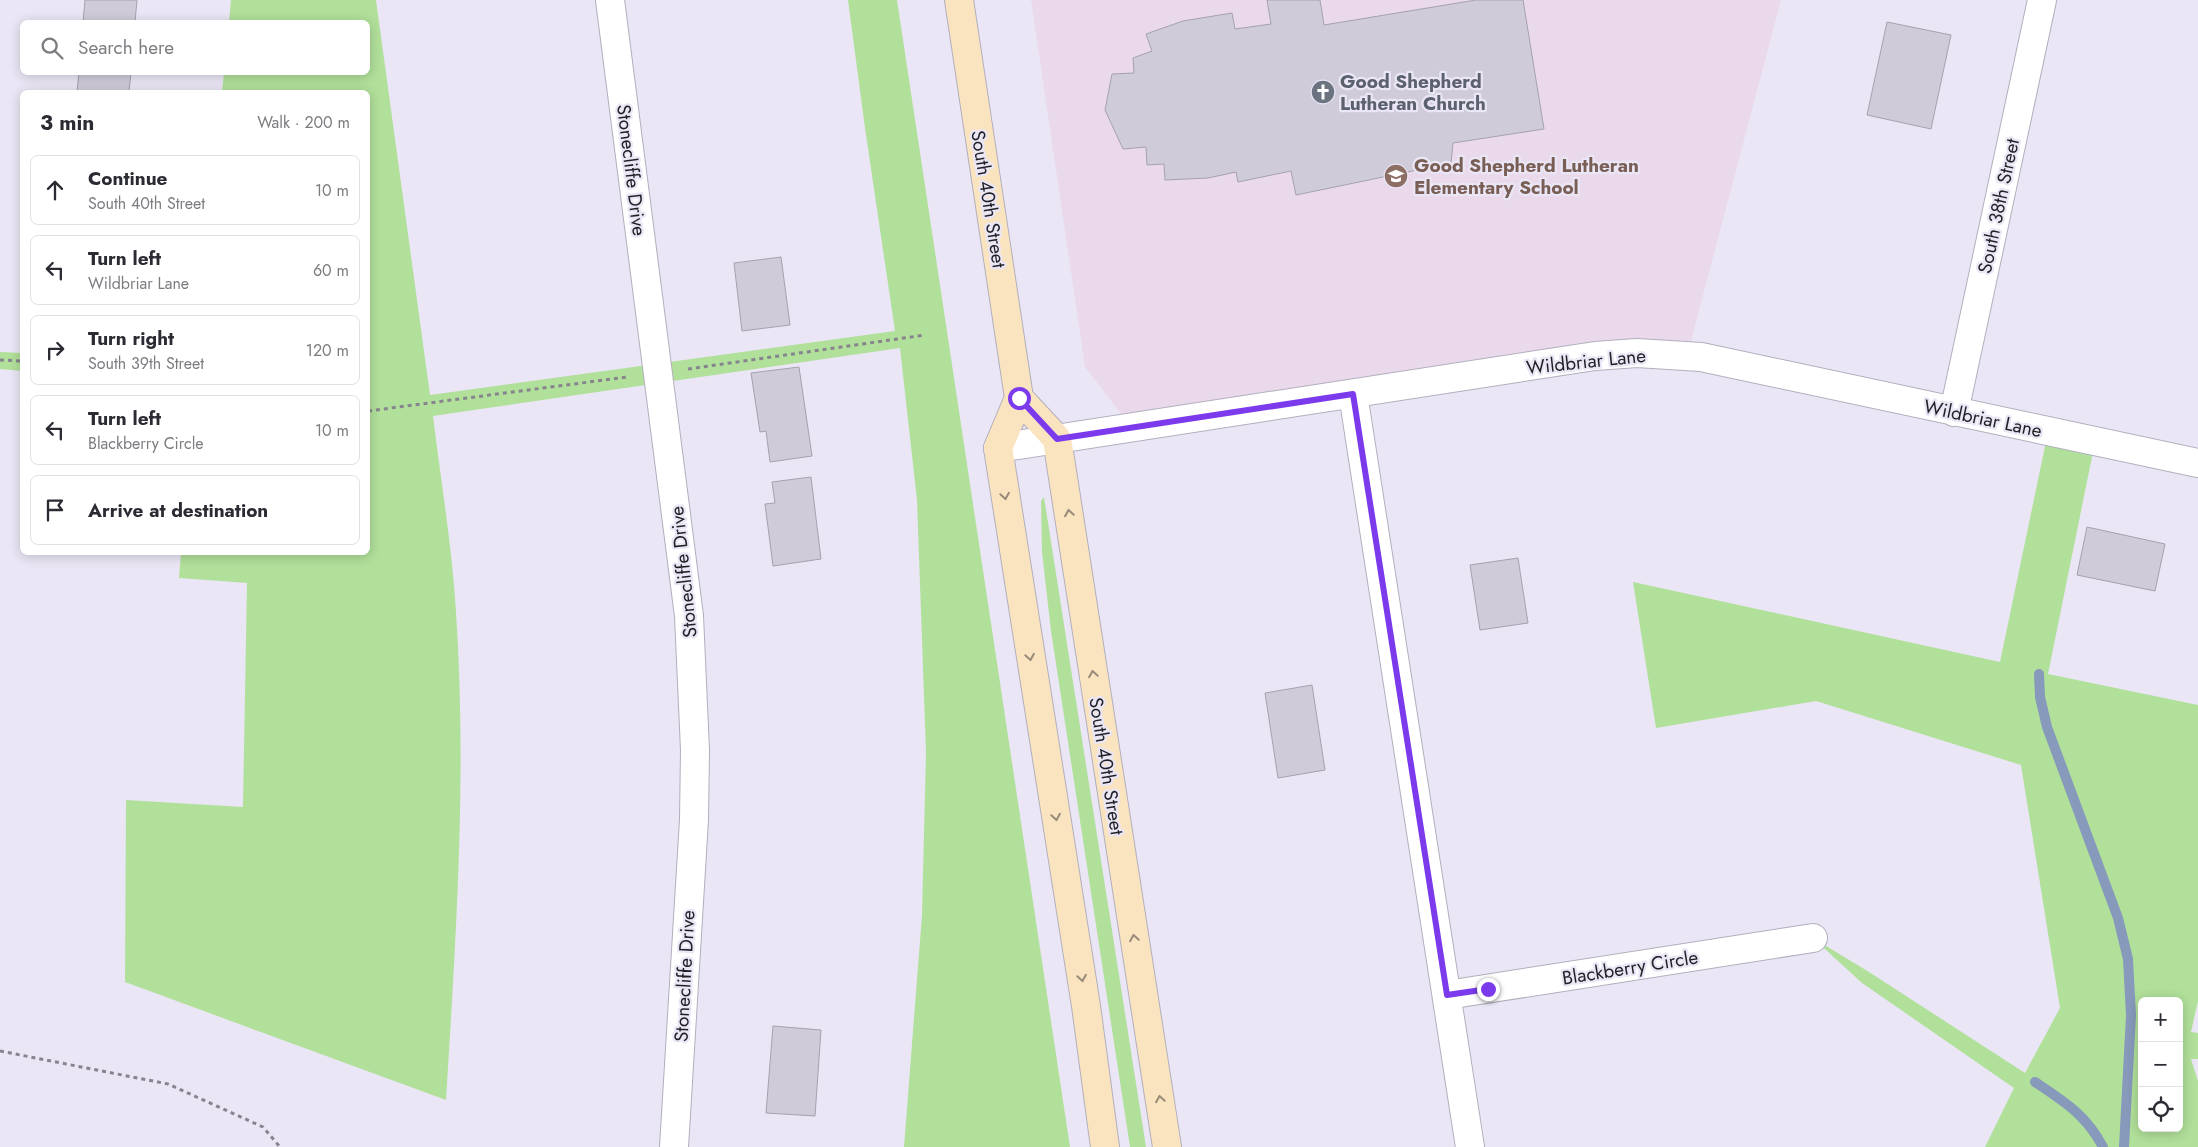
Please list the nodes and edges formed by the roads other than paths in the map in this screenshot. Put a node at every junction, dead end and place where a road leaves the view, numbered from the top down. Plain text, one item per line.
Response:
1 (610, 0) edge
2 (959, 0) edge
3 (2042, 0) edge
4 (1353, 394) junction
5 (1019, 398) junction
6 (1954, 412) junction
7 (1057, 439) junction
8 (998, 448) junction
9 (2198, 464) edge
10 (1813, 938) dead end
11 (1447, 995) junction
12 (674, 1147) edge
13 (1105, 1147) edge
14 (1167, 1147) edge
15 (1470, 1147) edge

1 - 12 street, Stonecliffe Drive
2 - 5 main road, South 40th Street
3 - 6 street, South 38th Street
4 - 6 street, Wildbriar Lane
4 - 7 street, Wildbriar Lane
4 - 11 street
5 - 7 main road
5 - 8 main road
6 - 9 street, Wildbriar Lane
7 - 8 street, Wildbriar Lane
14 -> 7 main road, South 40th Street
8 -> 13 main road
10 - 11 street, Blackberry Circle
11 - 15 street

